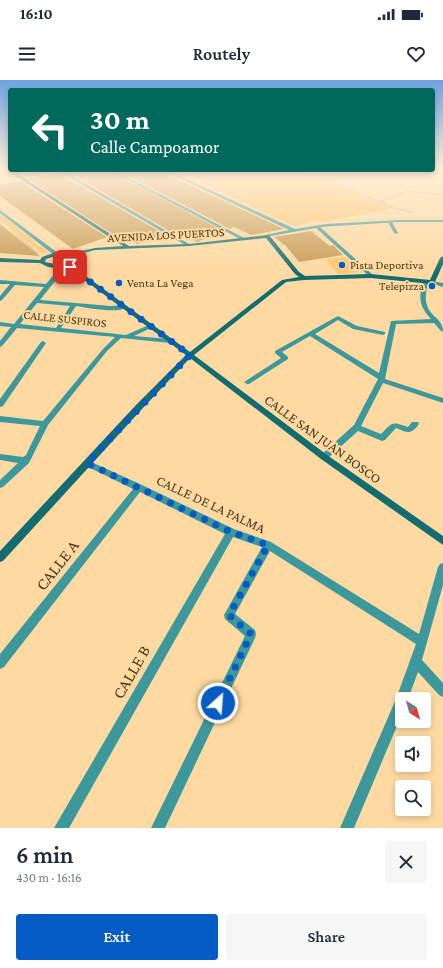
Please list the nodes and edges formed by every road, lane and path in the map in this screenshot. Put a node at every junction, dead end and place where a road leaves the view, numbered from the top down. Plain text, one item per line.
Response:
1 (62, 204) edge
2 (118, 204) edge
3 (176, 204) edge
4 (236, 204) edge
5 (384, 204) edge
6 (0, 211) edge
7 (416, 213) dead end
8 (443, 221) edge
9 (390, 222) junction
10 (317, 226) junction
11 (11, 231) dead end
12 (294, 231) junction
13 (396, 233) dead end
14 (268, 236) junction
15 (244, 239) junction
16 (189, 245) junction
17 (128, 247) junction
18 (56, 254) junction
19 (66, 256) junction
20 (443, 258) edge
21 (0, 260) edge
22 (43, 260) junction
23 (62, 264) junction
24 (70, 267) junction
25 (371, 276) junction
26 (304, 278) junction
27 (0, 282) edge
28 (425, 282) junction
29 (432, 282) junction
30 (14, 283) junction
31 (443, 285) edge
32 (48, 286) junction
33 (0, 299) edge
34 (35, 301) junction
35 (74, 305) junction
36 (125, 307) junction
37 (437, 321) junction
38 (0, 324) edge
39 (15, 326) junction
40 (151, 326) junction
41 (57, 330) junction
42 (443, 330) edge
43 (383, 333) dead end
44 (311, 334) junction
45 (123, 336) junction
46 (170, 341) junction
47 (43, 343) dead end
48 (0, 345) edge
49 (190, 355) junction
50 (382, 379) junction
51 (247, 382) dead end
52 (443, 401) edge
53 (0, 404) edge
54 (0, 419) edge
55 (45, 424) junction
56 (415, 424) dead end
57 (357, 427) junction
58 (0, 457) edge
59 (324, 457) junction
60 (26, 461) junction
61 (87, 463) junction
62 (0, 485) edge
63 (139, 486) junction
64 (231, 532) junction
65 (443, 541) edge
66 (268, 545) junction
67 (0, 558) edge
68 (443, 567) edge
69 (422, 642) junction
70 (416, 662) junction
71 (0, 663) edge
72 (443, 691) edge
73 (405, 692) edge
74 (395, 715) edge
75 (61, 828) edge
76 (158, 828) edge
77 (347, 828) edge

1 - 17 street
2 - 16 street
3 - 15 street
4 - 12 street
5 - 7 path
6 - 18 street
8 - 9 street
9 - 10 street
9 - 13 lane
10 - 12 street
10 - 25 street
11 - 22 path
12 - 14 street
14 - 15 street, AVENIDA LOS PUERTOS
14 - 26 street
15 - 16 street, AVENIDA LOS PUERTOS
16 - 17 street, AVENIDA LOS PUERTOS
17 - 19 street, AVENIDA LOS PUERTOS
18 - 19 street
18 - 22 street
19 - 23 street
20 - 29 street
21 - 22 street, CALLE SAN JUAN BOSCO
22 - 23 street, CALLE SAN JUAN BOSCO
23 - 24 street, CALLE SAN JUAN BOSCO
24 - 32 street
24 - 36 street, CALLE SAN JUAN BOSCO
25 - 26 street
25 - 28 street
26 - 49 street
27 - 30 street
28 - 29 street
28 - 37 street
29 - 31 street
30 - 32 street
30 - 33 street
32 - 34 street
34 - 35 street
34 - 39 street
35 - 36 street
35 - 41 street
36 - 40 street, CALLE SAN JUAN BOSCO
37 - 42 street
37 - 50 street
38 - 39 street, CALLE SUSPIROS
39 - 41 street, CALLE SUSPIROS
39 - 48 street
40 - 45 street, CALLE SUSPIROS
40 - 46 street, CALLE SAN JUAN BOSCO
41 - 45 street, CALLE SUSPIROS
43 - 44 street
44 - 50 street
44 - 51 street
45 - 46 street, CALLE SUSPIROS
45 - 55 street
46 - 49 street, CALLE SAN JUAN BOSCO
47 - 53 street
49 - 59 street, CALLE SAN JUAN BOSCO
49 - 61 street
50 - 52 street
50 - 57 street
54 - 55 street
55 - 60 street
56 - 57 street
57 - 59 street
58 - 60 street
59 - 65 street, CALLE SAN JUAN BOSCO
60 - 62 street
61 - 63 street, CALLE DE LA PALMA
61 - 67 street
63 - 64 street, CALLE DE LA PALMA
63 - 71 street, CALLE A
64 - 66 street, CALLE DE LA PALMA
64 - 75 street, CALLE B
66 - 69 street, CALLE DE LA PALMA
66 - 76 street
68 - 69 street
69 - 70 street
70 - 72 street
70 - 73 street
74 - 77 street

